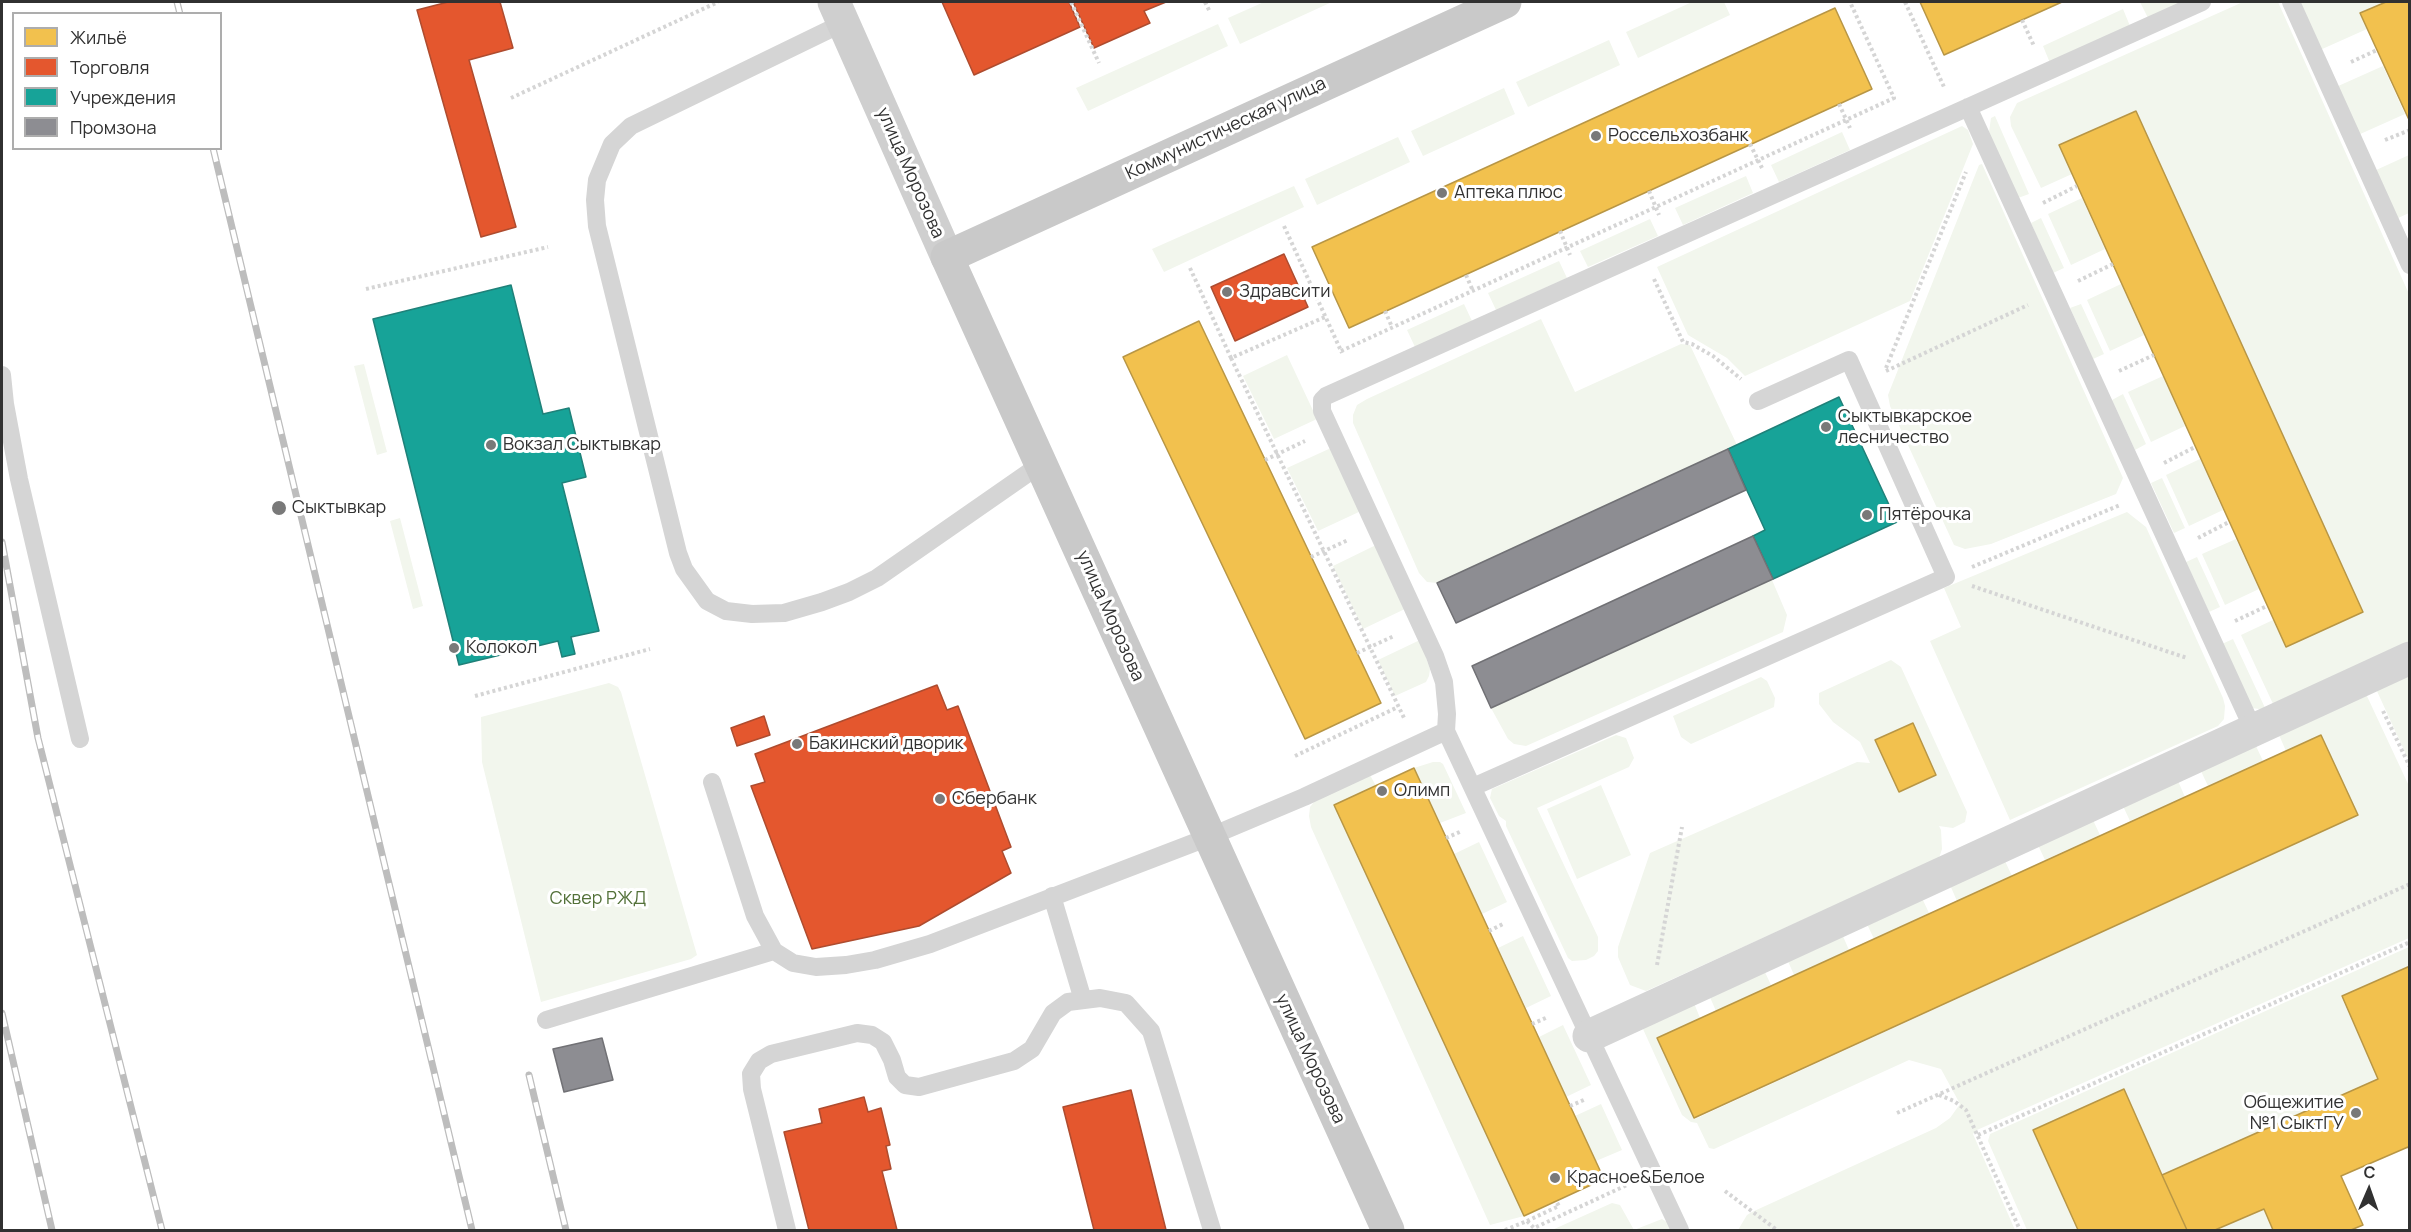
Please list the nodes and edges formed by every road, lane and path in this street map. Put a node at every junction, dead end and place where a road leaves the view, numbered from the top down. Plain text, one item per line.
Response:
1 (718, 2) edge
2 (1071, 2) edge
3 (1205, 2) edge
4 (1505, 2) edge
5 (1850, 2) edge
6 (1905, 2) edge
7 (2202, 2) edge
8 (2290, 2) edge
9 (838, 12) edge
10 (1210, 12) dead end
11 (1099, 63) dead end
12 (511, 98) dead end
13 (1962, 110) junction
14 (1981, 135) junction
15 (2077, 186) dead end
16 (2018, 215) junction
17 (1284, 226) dead end
18 (548, 247) dead end
19 (1642, 254) junction
20 (947, 257) junction
21 (2113, 264) dead end
22 (2409, 265) edge
23 (1190, 268) dead end
24 (366, 289) dead end
25 (2054, 293) junction
26 (1325, 317) junction
27 (1341, 351) junction
28 (2154, 355) dead end
29 (1231, 358) junction
30 (1885, 372) junction
31 (2, 375) edge
32 (1355, 383) junction
33 (2095, 383) junction
34 (1758, 401) joint
35 (1870, 407) junction
36 (1330, 429) junction
37 (2195, 447) dead end
38 (1277, 454) junction
39 (1265, 460) dead end
40 (1041, 464) junction
41 (2137, 475) junction
42 (2146, 495) junction
43 (1376, 527) junction
44 (1324, 551) junction
45 (1311, 557) dead end
46 (1946, 577) junction
47 (1420, 623) junction
48 (1370, 647) junction
49 (650, 649) dead end
50 (1357, 653) dead end
51 (2409, 658) edge
52 (2227, 671) junction
53 (2367, 677) junction
54 (475, 696) dead end
55 (1398, 707) junction
56 (2253, 729) junction
57 (1446, 731) junction
58 (80, 739) dead end
59 (1417, 744) junction
60 (1294, 756) dead end
61 (2409, 767) edge
62 (712, 782) dead end
63 (1473, 787) junction
64 (1682, 827) dead end
65 (1209, 837) junction
66 (2409, 884) edge
67 (1052, 896) junction
68 (2409, 942) edge
69 (774, 951) junction
70 (1083, 1000) junction
71 (1649, 1008) junction
72 (546, 1020) dead end
73 (1589, 1036) junction
74 (1940, 1095) junction
75 (1897, 1113) dead end
76 (1978, 1135) junction
77 (1653, 1173) junction
78 (1725, 1191) dead end
79 (1556, 1201) dead end
80 (1527, 1221) junction
81 (1533, 1229) edge
82 (787, 1230) edge
83 (1212, 1230) edge
84 (1388, 1230) edge
85 (1505, 1230) edge
86 (1680, 1230) edge
87 (1777, 1230) edge
88 (2019, 1230) edge

1 - 12 path
2 - 11 path
3 - 10 path
4 - 20 main road, Коммунистическая улица
5 - 27 path
6 - 13 path
7 - 13 lane
8 - 22 lane
9 - 20 main road, улица Морозова
9 - 40 lane
13 - 14 lane
13 - 19 lane
14 - 16 lane
14 - 30 path
15 - 16 path
16 - 25 lane
17 - 26 path
18 - 24 path
19 - 32 lane
19 - 34 path
20 - 40 main road, улица Морозова
21 - 25 path
23 - 29 path
25 - 30 path
25 - 33 lane
26 - 27 path
26 - 29 path
27 - 32 path
28 - 33 path
29 - 38 path
30 - 35 path
31 - 58 lane
32 - 36 lane
33 - 41 lane
34 - 35 lane
35 - 46 lane
36 - 38 path
36 - 43 lane
37 - 41 path
38 - 39 path
38 - 44 path
40 - 65 main road, улица Морозова
41 - 42 lane
42 - 46 path
42 - 52 lane
43 - 44 path
43 - 47 lane
44 - 45 path
44 - 48 path
46 - 52 path
46 - 63 lane
47 - 48 path
47 - 57 lane
48 - 50 path
48 - 55 path
49 - 54 path
51 - 53 street
52 - 56 lane
53 - 56 street
53 - 61 path
55 - 59 path
55 - 60 path
56 - 71 street
57 - 59 lane
57 - 63 lane
57 - 65 lane
59 - 65 lane
62 - 69 lane
63 - 73 lane
64 - 71 path
65 - 67 lane
65 - 84 main road, улица Морозова
66 - 74 path
67 - 69 lane
67 - 70 lane
68 - 76 path
69 - 72 lane
70 - 82 lane
70 - 83 lane
71 - 73 street
73 - 77 lane
74 - 75 path
74 - 76 path
76 - 88 path
77 - 81 path
77 - 86 lane
78 - 87 path
79 - 80 path
80 - 81 path
80 - 85 path

